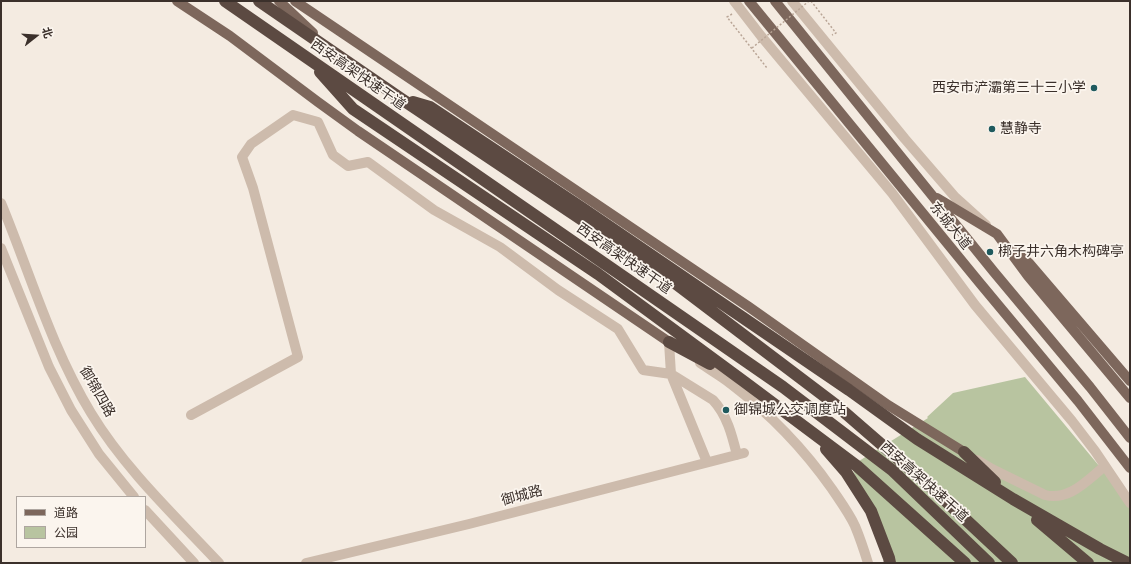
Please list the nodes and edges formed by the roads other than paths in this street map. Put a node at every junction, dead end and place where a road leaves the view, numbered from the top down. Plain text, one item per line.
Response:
1 (177, 1) edge
2 (226, 1) edge
3 (258, 1) edge
4 (279, 1) edge
5 (295, 1) edge
6 (734, 1) edge
7 (750, 1) edge
8 (775, 1) edge
9 (792, 1) edge
10 (333, 52) junction
11 (307, 57) junction
12 (400, 98) junction
13 (931, 194) junction
14 (1, 203) edge
15 (999, 237) junction
16 (1, 248) edge
17 (669, 342) junction
18 (671, 374) junction
19 (1130, 381) edge
20 (750, 386) junction
21 (1130, 398) edge
22 (191, 415) dead end
23 (806, 427) junction
24 (1130, 438) edge
25 (964, 452) junction
26 (707, 462) junction
27 (1105, 466) junction
28 (1130, 468) edge
29 (133, 496) edge
30 (1013, 499) junction
31 (1130, 503) edge
32 (146, 511) edge
33 (194, 563) edge
34 (218, 563) edge
35 (306, 563) edge
36 (868, 563) edge
37 (890, 563) edge
38 (965, 563) edge
39 (989, 563) edge
40 (1012, 563) edge
41 (1088, 563) edge
42 (1128, 563) edge

1 - 17 main road
2 - 11 highway, 西安高架快速干道
3 - 10 highway, 西安高架快速干道
4 - 10 main road
5 - 25 main road
6 - 27 street
7 - 28 main road, 东城大道
8 - 13 main road, 东城大道
9 - 15 street
10 - 12 highway, 西安高架快速干道
11 - 20 highway
11 - 39 highway, 西安高架快速干道
12 - 30 highway
12 - 40 highway, 西安高架快速干道
13 - 15 main road
13 - 24 main road, 东城大道
14 - 34 street, 御锦四路
15 - 19 main road
15 - 21 main road
16 - 29 street
17 - 18 street
17 - 20 highway
17 - 36 street
18 - 22 street
18 - 26 street
18 - 26 street, 御城路
20 - 23 highway
23 - 37 highway
23 - 38 highway
25 - 27 street
25 - 30 highway
26 - 35 street, 御城路
27 - 31 street
30 - 41 highway
30 - 42 highway
32 - 33 street

